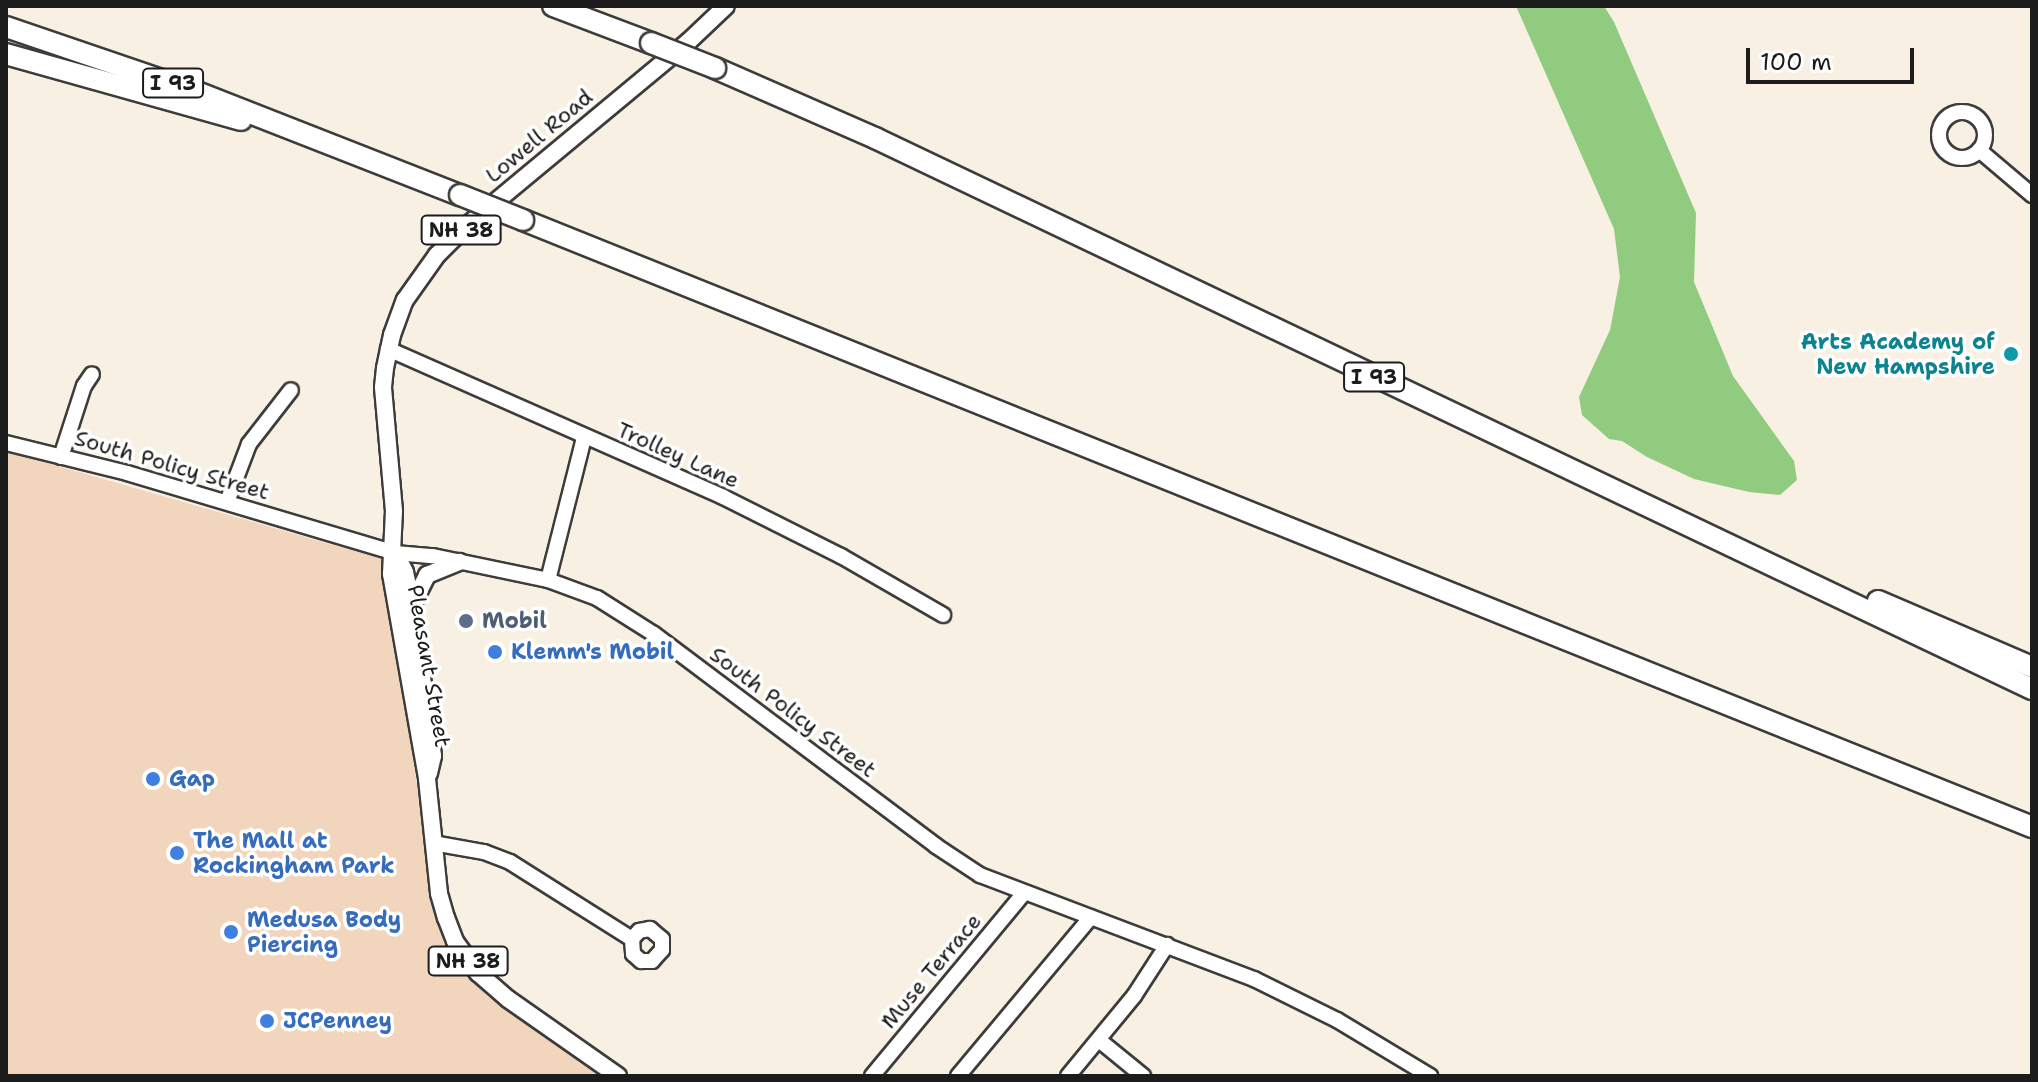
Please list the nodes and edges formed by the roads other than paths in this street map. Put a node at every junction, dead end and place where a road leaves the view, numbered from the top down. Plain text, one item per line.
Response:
1 (553, 6) edge
2 (726, 6) edge
3 (6, 27) edge
4 (6, 54) edge
5 (337, 146) junction
6 (1979, 150) dead end
7 (2032, 195) edge
8 (388, 349) junction
9 (92, 374) dead end
10 (291, 390) dead end
11 (71, 427) junction
12 (584, 438) junction
13 (6, 443) edge
14 (36, 450) junction
15 (61, 457) junction
16 (227, 502) junction
17 (1687, 522) junction
18 (395, 553) junction
19 (460, 562) junction
20 (548, 580) junction
21 (412, 606) junction
22 (943, 615) dead end
23 (2032, 667) edge
24 (2032, 689) edge
25 (427, 778) junction
26 (2032, 827) edge
27 (433, 843) junction
28 (1023, 894) junction
29 (1091, 917) junction
30 (632, 939) dead end
31 (1167, 945) junction
32 (1099, 1040) junction
33 (618, 1076) edge
34 (872, 1076) edge
35 (958, 1076) edge
36 (1068, 1076) edge
37 (1143, 1076) edge
38 (1430, 1076) edge

1 - 17 highway, I 93, bridge
2 - 8 main road, Lowell Road / NH 38
3 - 5 highway, I 93
4 - 5 highway
5 - 26 highway, I 93, bridge
6 - 7 street
8 - 12 street, Trolley Lane
8 - 18 main road, Lowell Road / NH 38
9 - 11 street
10 - 16 street
11 - 14 street
11 - 15 street
12 - 20 street
12 - 22 street, Trolley Lane
13 - 14 street, South Policy Street
14 - 15 street, South Policy Street
15 - 16 street, South Policy Street
16 - 18 street, South Policy Street
17 - 23 highway
17 - 24 highway, I 93
18 - 19 street, South Policy Street
18 - 21 main road, Pleasant Street / NH 38
18 - 25 main road, Pleasant Street / NH 38
19 - 20 street, South Policy Street
19 - 21 main road
20 - 28 street, South Policy Street
21 - 25 main road, Pleasant Street / NH 38
25 - 27 main road, Pleasant Street / NH 38
27 - 30 street
27 - 33 main road, Pleasant Street / NH 38
28 - 29 street, South Policy Street
28 - 34 street, Muse Terrace
29 - 31 street, South Policy Street
29 - 35 street
31 - 32 street
31 - 38 street, South Policy Street
32 - 36 street
32 - 37 street

